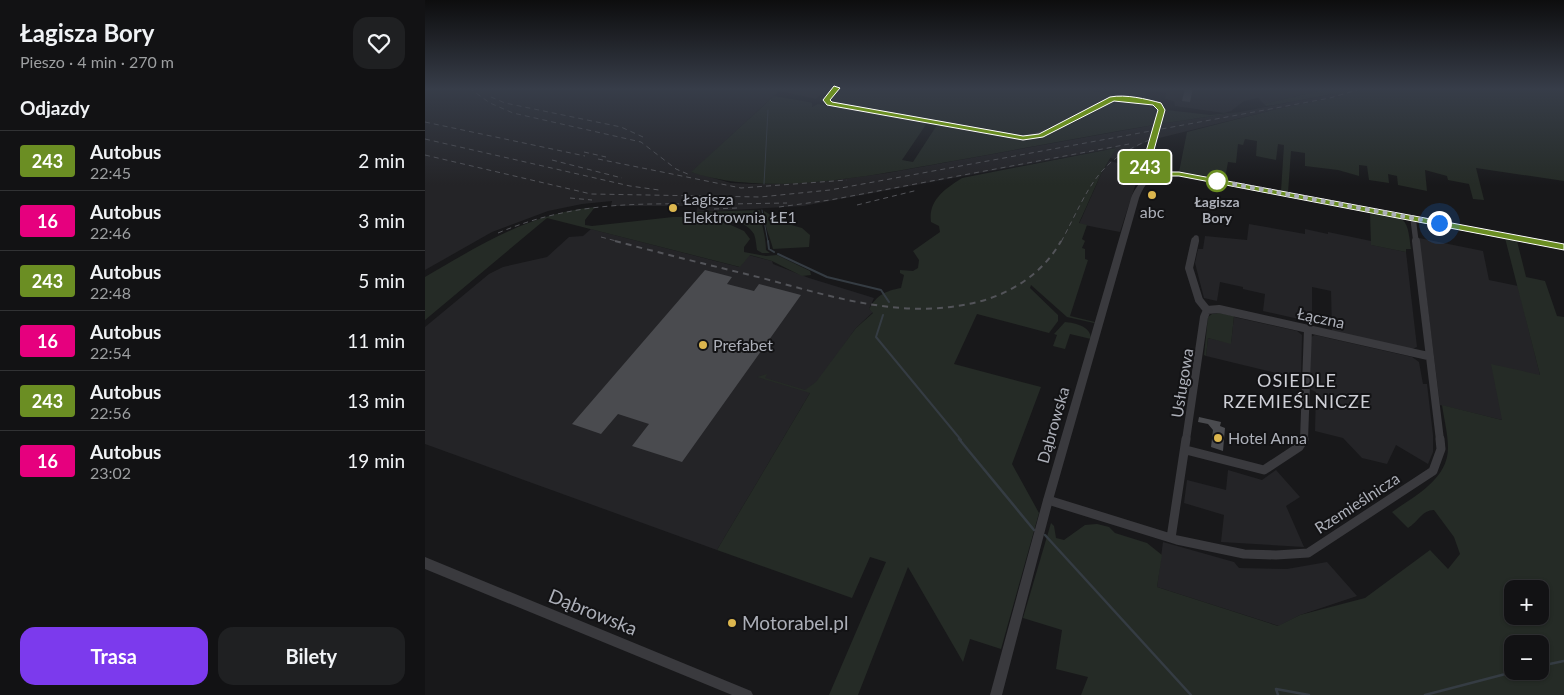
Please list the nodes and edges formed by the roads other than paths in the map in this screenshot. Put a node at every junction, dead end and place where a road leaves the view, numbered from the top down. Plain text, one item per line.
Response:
1 (923, 120) edge
2 (1070, 120) edge
3 (1158, 120) edge
4 (1145, 169) junction
5 (1159, 174) junction
6 (1145, 180) junction
7 (1413, 218) junction
8 (1196, 238) dead end
9 (1564, 247) edge
10 (1207, 310) junction
11 (1308, 329) junction
12 (1428, 356) junction
13 (1186, 450) junction
14 (1048, 500) junction
15 (1171, 538) junction
16 (425, 563) edge
17 (747, 695) edge
18 (996, 695) edge

1 - 2 street, Dąbrowska
3 - 4 street, Dąbrowska
4 - 5 street
4 - 6 street, Dąbrowska
5 - 6 street
5 - 7 street
6 - 14 street, Dąbrowska
7 - 9 street
7 - 12 street, Rzemieślnicza
8 - 10 street
10 - 11 street, Łączna
10 - 13 street, Usługowa
11 - 12 street, Łączna
11 - 13 street
12 - 15 street, Rzemieślnicza
13 - 15 street, Usługowa
14 - 15 street, Rzemieślnicza
14 - 18 street, Dąbrowska
16 - 17 street, Dąbrowska

